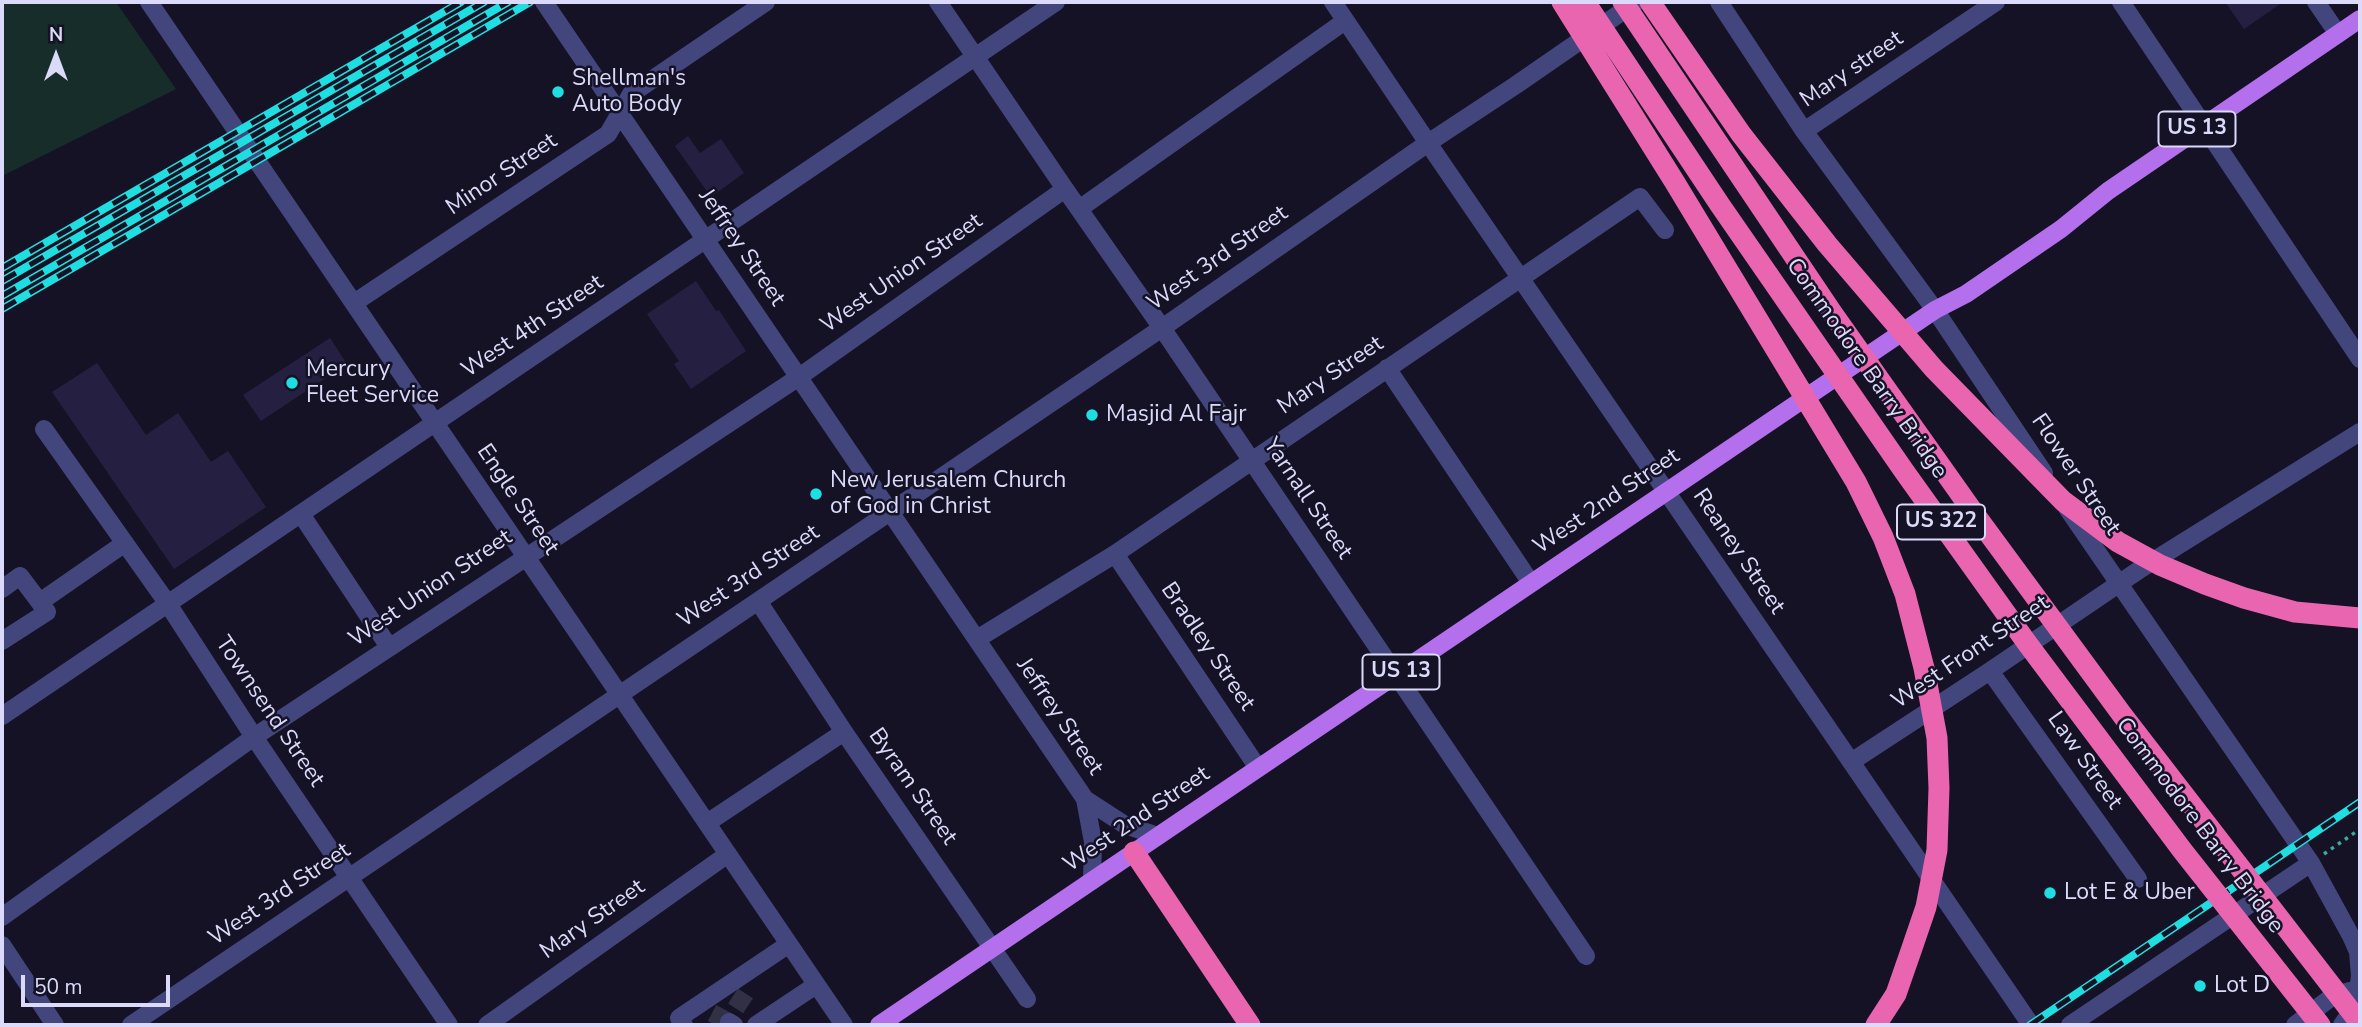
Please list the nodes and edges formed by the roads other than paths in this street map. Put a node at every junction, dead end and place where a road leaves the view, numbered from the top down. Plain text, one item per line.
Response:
1 (149, 2) edge
2 (544, 2) edge
3 (766, 2) edge
4 (938, 2) edge
5 (1056, 2) edge
6 (1562, 2) edge
7 (1585, 2) edge
8 (1623, 2) edge
9 (1636, 2) edge
10 (1650, 2) edge
11 (1719, 2) edge
12 (1996, 2) edge
13 (2121, 2) edge
14 (2316, 2) edge
15 (1340, 8) edge
16 (2360, 19) edge
17 (2338, 34) junction
18 (975, 57) junction
19 (620, 113) junction
20 (2204, 124) junction
21 (1804, 131) junction
22 (1427, 143) junction
23 (1065, 190) junction
24 (1079, 209) junction
25 (1665, 230) dead end
26 (706, 239) junction
27 (1521, 278) junction
28 (354, 303) junction
29 (1935, 310) junction
30 (1163, 328) junction
31 (2360, 359) edge
32 (1387, 368) junction
33 (799, 377) junction
34 (435, 423) junction
35 (44, 429) dead end
36 (2360, 432) edge
37 (1250, 460) junction
38 (1667, 492) junction
39 (891, 512) junction
40 (300, 514) junction
41 (125, 544) junction
42 (1115, 554) junction
43 (526, 556) junction
44 (1531, 583) junction
45 (2118, 584) junction
46 (2, 589) edge
47 (758, 601) junction
48 (40, 602) junction
49 (168, 604) junction
50 (2360, 618) edge
51 (977, 639) junction
52 (2, 642) edge
53 (389, 647) junction
54 (1990, 671) junction
55 (1396, 675) junction
56 (620, 695) junction
57 (2, 716) edge
58 (844, 732) junction
59 (254, 737) junction
60 (1851, 762) junction
61 (1258, 768) junction
62 (1085, 799) junction
63 (707, 824) junction
64 (1158, 836) junction
65 (1134, 852) junction
66 (728, 854) junction
67 (2311, 863) junction
68 (350, 877) junction
69 (2138, 879) dead end
70 (1092, 881) junction
71 (2, 917) edge
72 (789, 944) junction
73 (2, 945) edge
74 (993, 948) junction
75 (1586, 956) dead end
76 (2360, 967) edge
77 (817, 985) junction
78 (2357, 990) junction
79 (1027, 999) dead end
80 (767, 1018) edge
81 (2360, 1023) edge
82 (55, 1025) edge
83 (131, 1025) edge
84 (449, 1025) edge
85 (487, 1025) edge
86 (684, 1025) edge
87 (844, 1025) edge
88 (879, 1025) edge
89 (1250, 1025) edge
90 (1876, 1025) edge
91 (2031, 1025) edge
92 (2070, 1025) edge
93 (2295, 1025) edge
94 (2320, 1025) edge
95 (2342, 1025) edge

1 - 28 street, Engle Street
2 - 19 street, Jeffrey Street
3 - 19 street, Minor Street
4 - 18 street, Yarnall Street
5 - 18 street, West 4th Street
6 - 90 highway, bridge
7 - 94 highway, Commodore Barry Bridge / US 322, bridge
8 - 81 highway, Commodore Barry Bridge / US 322, bridge
9 - 22 street, West 3rd Street
10 - 50 highway, bridge
11 - 21 street, Flower Street
12 - 21 street, Mary street
13 - 20 street
14 - 17 street
15 - 22 street, Reaney Street
15 - 24 street
16 - 17 main road, West 2nd Street / US 13
17 - 20 main road, West 2nd Street / US 13
18 - 23 street, Yarnall Street
18 - 26 street, West 4th Street
19 - 26 street, Jeffrey Street
19 - 28 street, Minor Street
20 - 29 main road, West 2nd Street / US 13
20 - 31 street
21 - 29 street, Flower Street
22 - 27 street, Reaney Street
22 - 30 street, West 3rd Street
23 - 24 street, Yarnall Street
23 - 33 street, West Union Street
24 - 30 street, Yarnall Street
25 - 27 street, Mary Street
26 - 33 street, Jeffrey Street
26 - 34 street, West 4th Street
27 - 32 street, Mary Street
27 - 38 street, Reaney Street
28 - 34 street, Engle Street
29 - 38 main road, West 2nd Street / US 13
29 - 45 street, Flower Street
30 - 37 street, Yarnall Street
30 - 39 street, West 3rd Street
32 - 37 street, Mary Street
32 - 44 street
33 - 39 street, Jeffrey Street
33 - 43 street, West Union Street
34 - 40 street, West 4th Street
34 - 43 street, Engle Street
35 - 41 street, Townsend Street
36 - 45 street, West Front Street
37 - 42 street, Mary Street
37 - 55 street, Yarnall Street
38 - 44 main road, West 2nd Street / US 13
38 - 60 street, Reaney Street
39 - 47 street, West 3rd Street
39 - 51 street, Jeffrey Street
40 - 49 street, West 4th Street
40 - 53 street
41 - 48 street
41 - 49 street, Townsend Street
42 - 51 street, Mary Street
42 - 61 street, Bradley Street
43 - 53 street, West Union Street
43 - 56 street, Engle Street
44 - 55 main road, West 2nd Street / US 13
45 - 54 street, West Front Street
45 - 67 street, Flower Street
46 - 48 street
47 - 56 street, West 3rd Street
47 - 58 street, Byram Street
48 - 52 street
49 - 57 street, West 4th Street
49 - 59 street, Townsend Street
51 - 62 street, Jeffrey Street
53 - 59 street, West Union Street
54 - 60 street, West Front Street
54 - 69 street, Law Street
55 - 61 main road, West 2nd Street / US 13
55 - 75 street, Yarnall Street
56 - 63 street, Engle Street
56 - 68 street, West 3rd Street
58 - 63 street
58 - 74 street, Byram Street
59 - 68 street, Townsend Street
59 - 71 street, West Union Street
60 - 91 street, Reaney Street
61 - 64 main road, West 2nd Street / US 13
62 - 64 street
62 - 70 street
63 - 66 street, Engle Street
64 - 65 main road, West 2nd Street / US 13
65 - 70 main road, West 2nd Street / US 13
65 - 89 highway
66 - 72 street, Engle Street
66 - 85 street, Mary Street
67 - 76 street, Flower Street
67 - 92 street
68 - 83 street, West 3rd Street
68 - 84 street, Townsend Street
70 - 74 main road, West 2nd Street / US 13
72 - 77 street, Engle Street
72 - 86 street
73 - 82 street
74 - 79 street, Byram Street
74 - 88 main road, West 2nd Street / US 13
76 - 78 street, Flower Street
77 - 80 street
77 - 87 street, Engle Street
78 - 93 street
78 - 95 street, Flower Street

